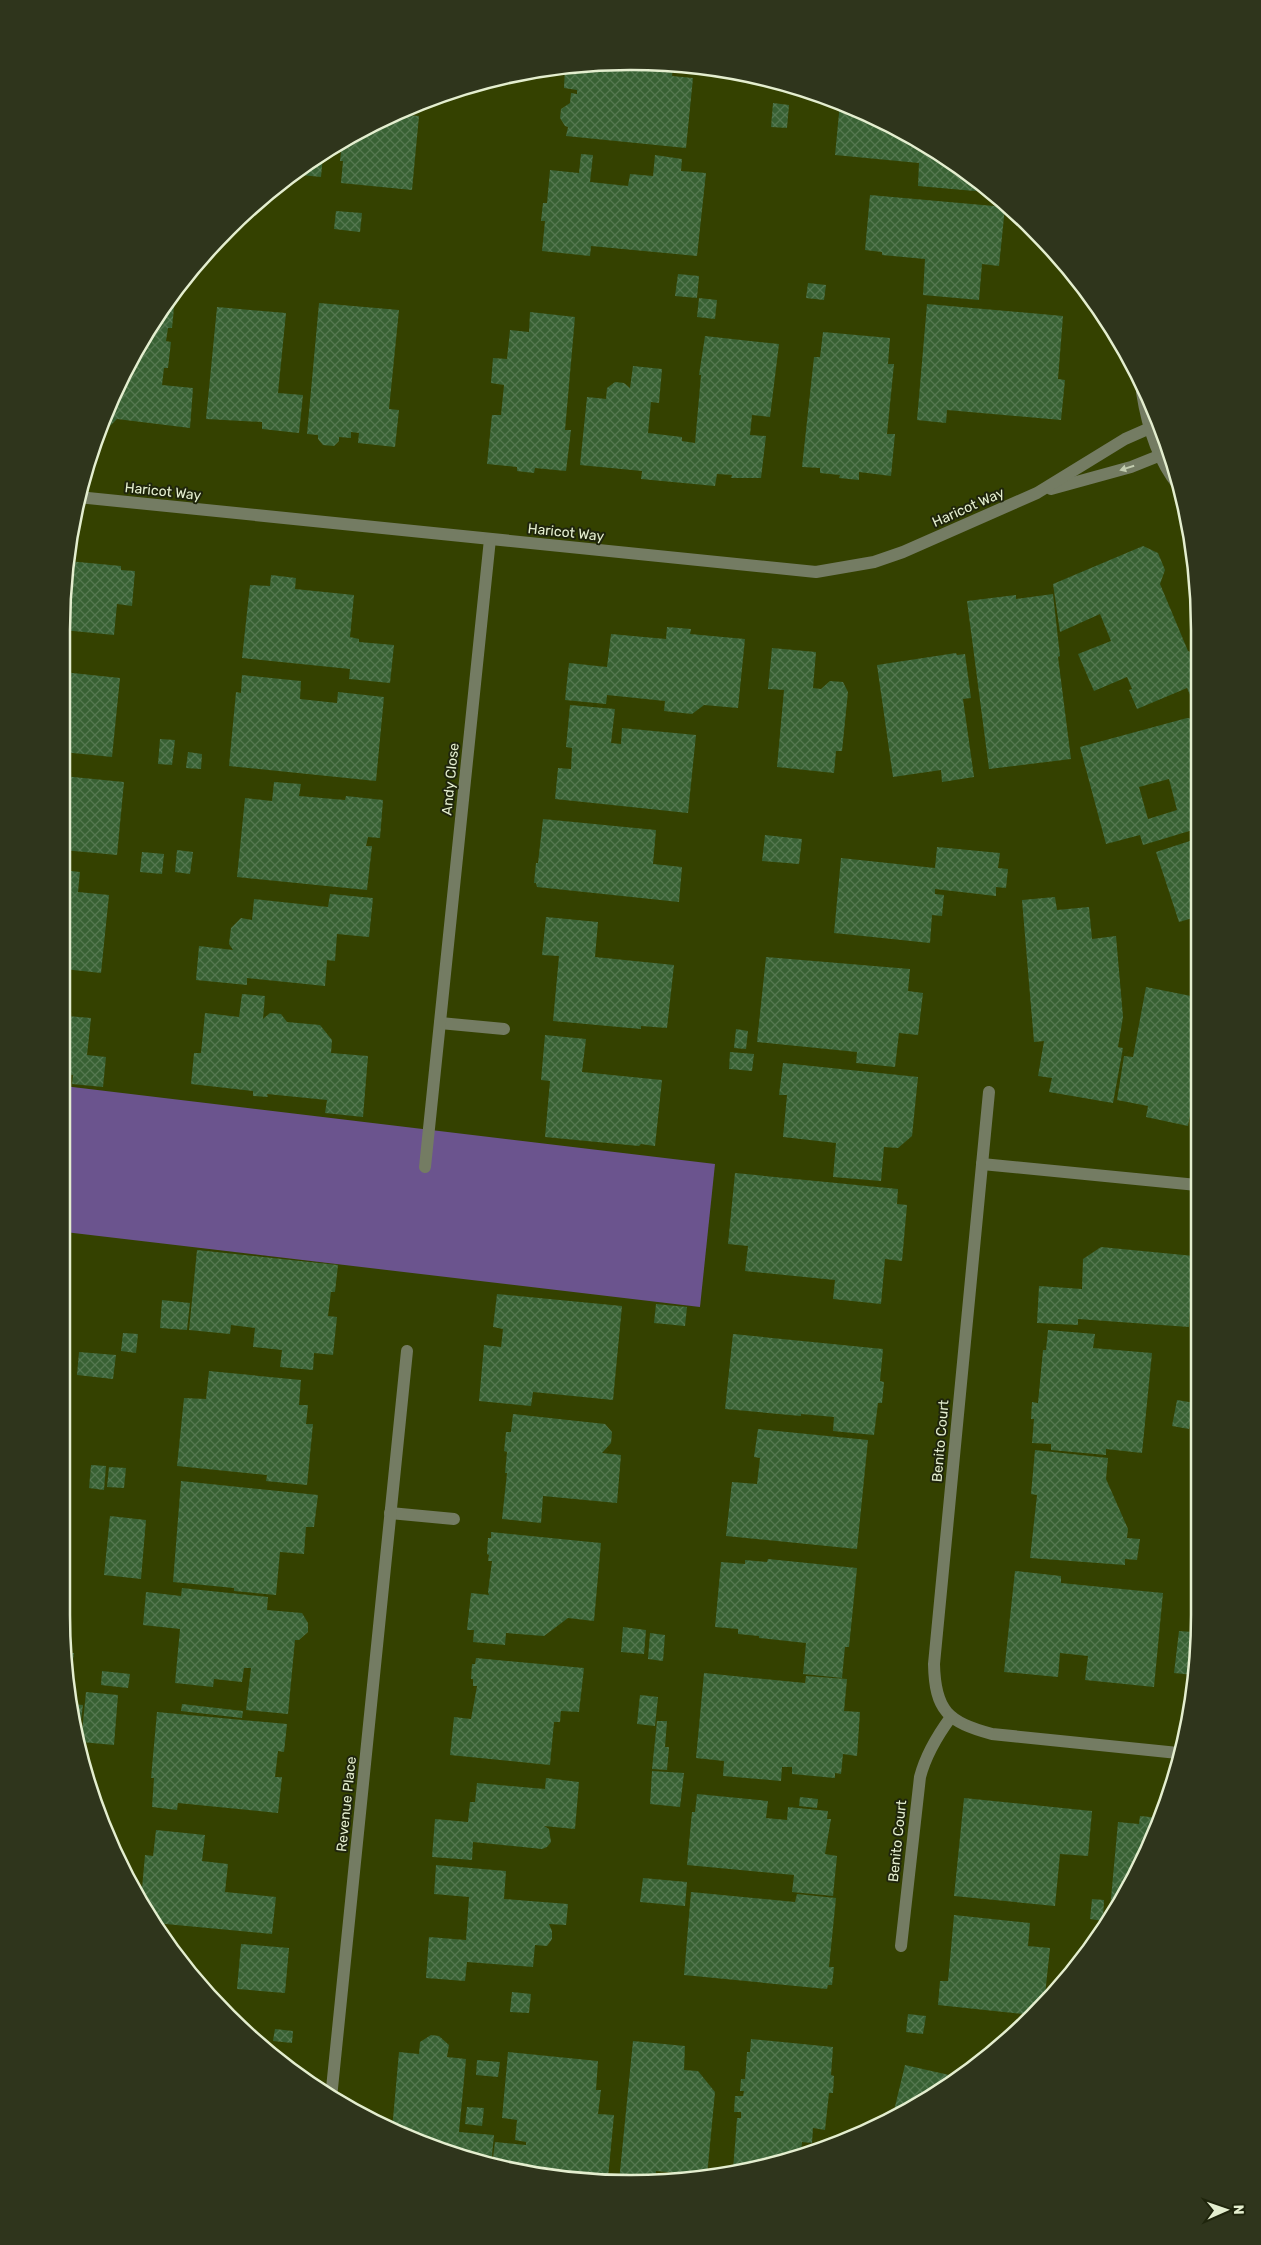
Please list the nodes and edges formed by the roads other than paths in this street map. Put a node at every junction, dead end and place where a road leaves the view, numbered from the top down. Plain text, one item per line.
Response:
1 (1153, 429) edge
2 (1162, 453) edge
3 (1037, 493) junction
4 (86, 498) edge
5 (490, 540) junction
6 (440, 1023) junction
7 (504, 1029) dead end
8 (989, 1092) dead end
9 (982, 1164) junction
10 (425, 1167) dead end
11 (1191, 1184) edge
12 (407, 1351) dead end
13 (390, 1513) junction
14 (454, 1519) dead end
15 (951, 1717) junction
16 (1174, 1753) edge
17 (901, 1946) dead end
18 (332, 2089) edge

1 - 3 street, Haricot Way
2 -> 3 street, Haricot Way
3 - 5 street, Haricot Way
4 - 5 street, Haricot Way
5 - 6 street, Andy Close
6 - 7 street
6 - 10 street, Andy Close
8 - 9 street, Benito Court
9 - 11 street
9 - 15 street, Benito Court
12 - 13 street, Revenue Place
13 - 14 street
13 - 18 street, Revenue Place
15 - 16 street, Benito Court
15 - 17 street, Benito Court

